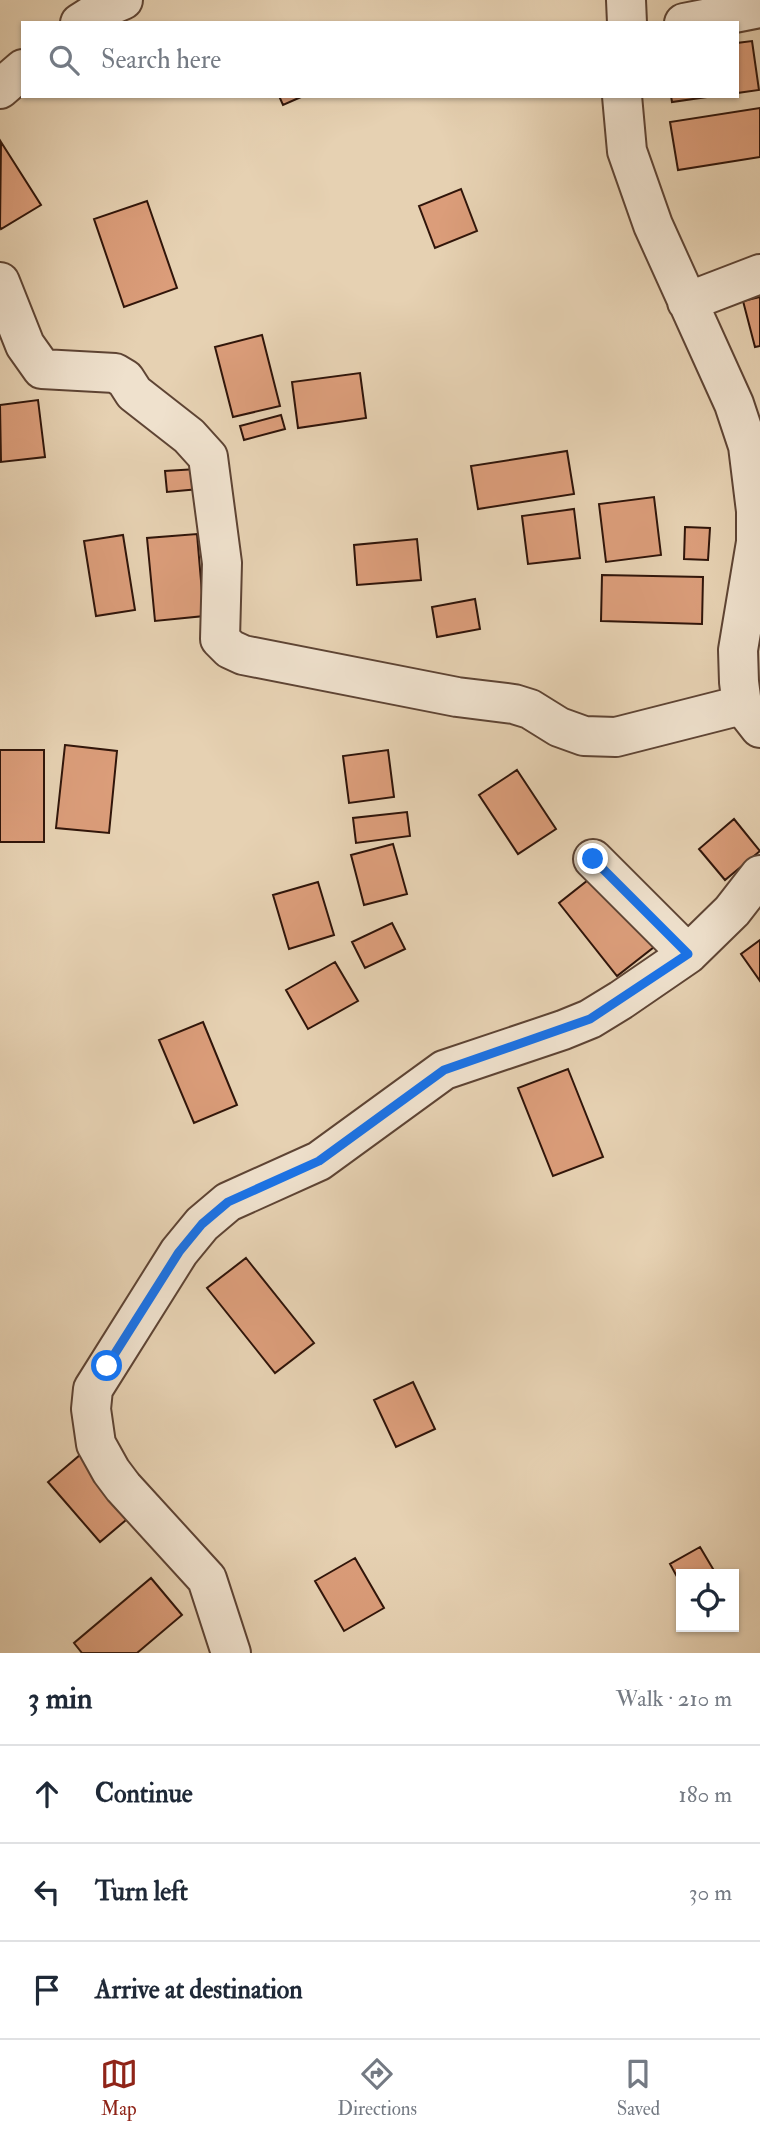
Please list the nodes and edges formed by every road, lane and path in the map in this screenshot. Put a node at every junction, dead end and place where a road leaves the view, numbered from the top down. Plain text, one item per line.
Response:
1 (123, 0) edge
2 (626, 0) edge
3 (760, 8) edge
4 (83, 21) edge
5 (627, 21) edge
6 (694, 21) edge
7 (21, 71) edge
8 (0, 88) edge
9 (622, 98) edge
10 (760, 274) edge
11 (0, 282) edge
12 (687, 302) junction
13 (751, 716) edge
14 (593, 859) dead end
15 (760, 875) edge
16 (688, 954) junction
17 (232, 1653) edge

1 - 4 street
2 - 5 street
3 - 6 street
7 - 8 street
9 - 12 street
10 - 12 street
11 - 13 street
12 - 13 street
14 - 16 street
15 - 16 street
16 - 17 street

